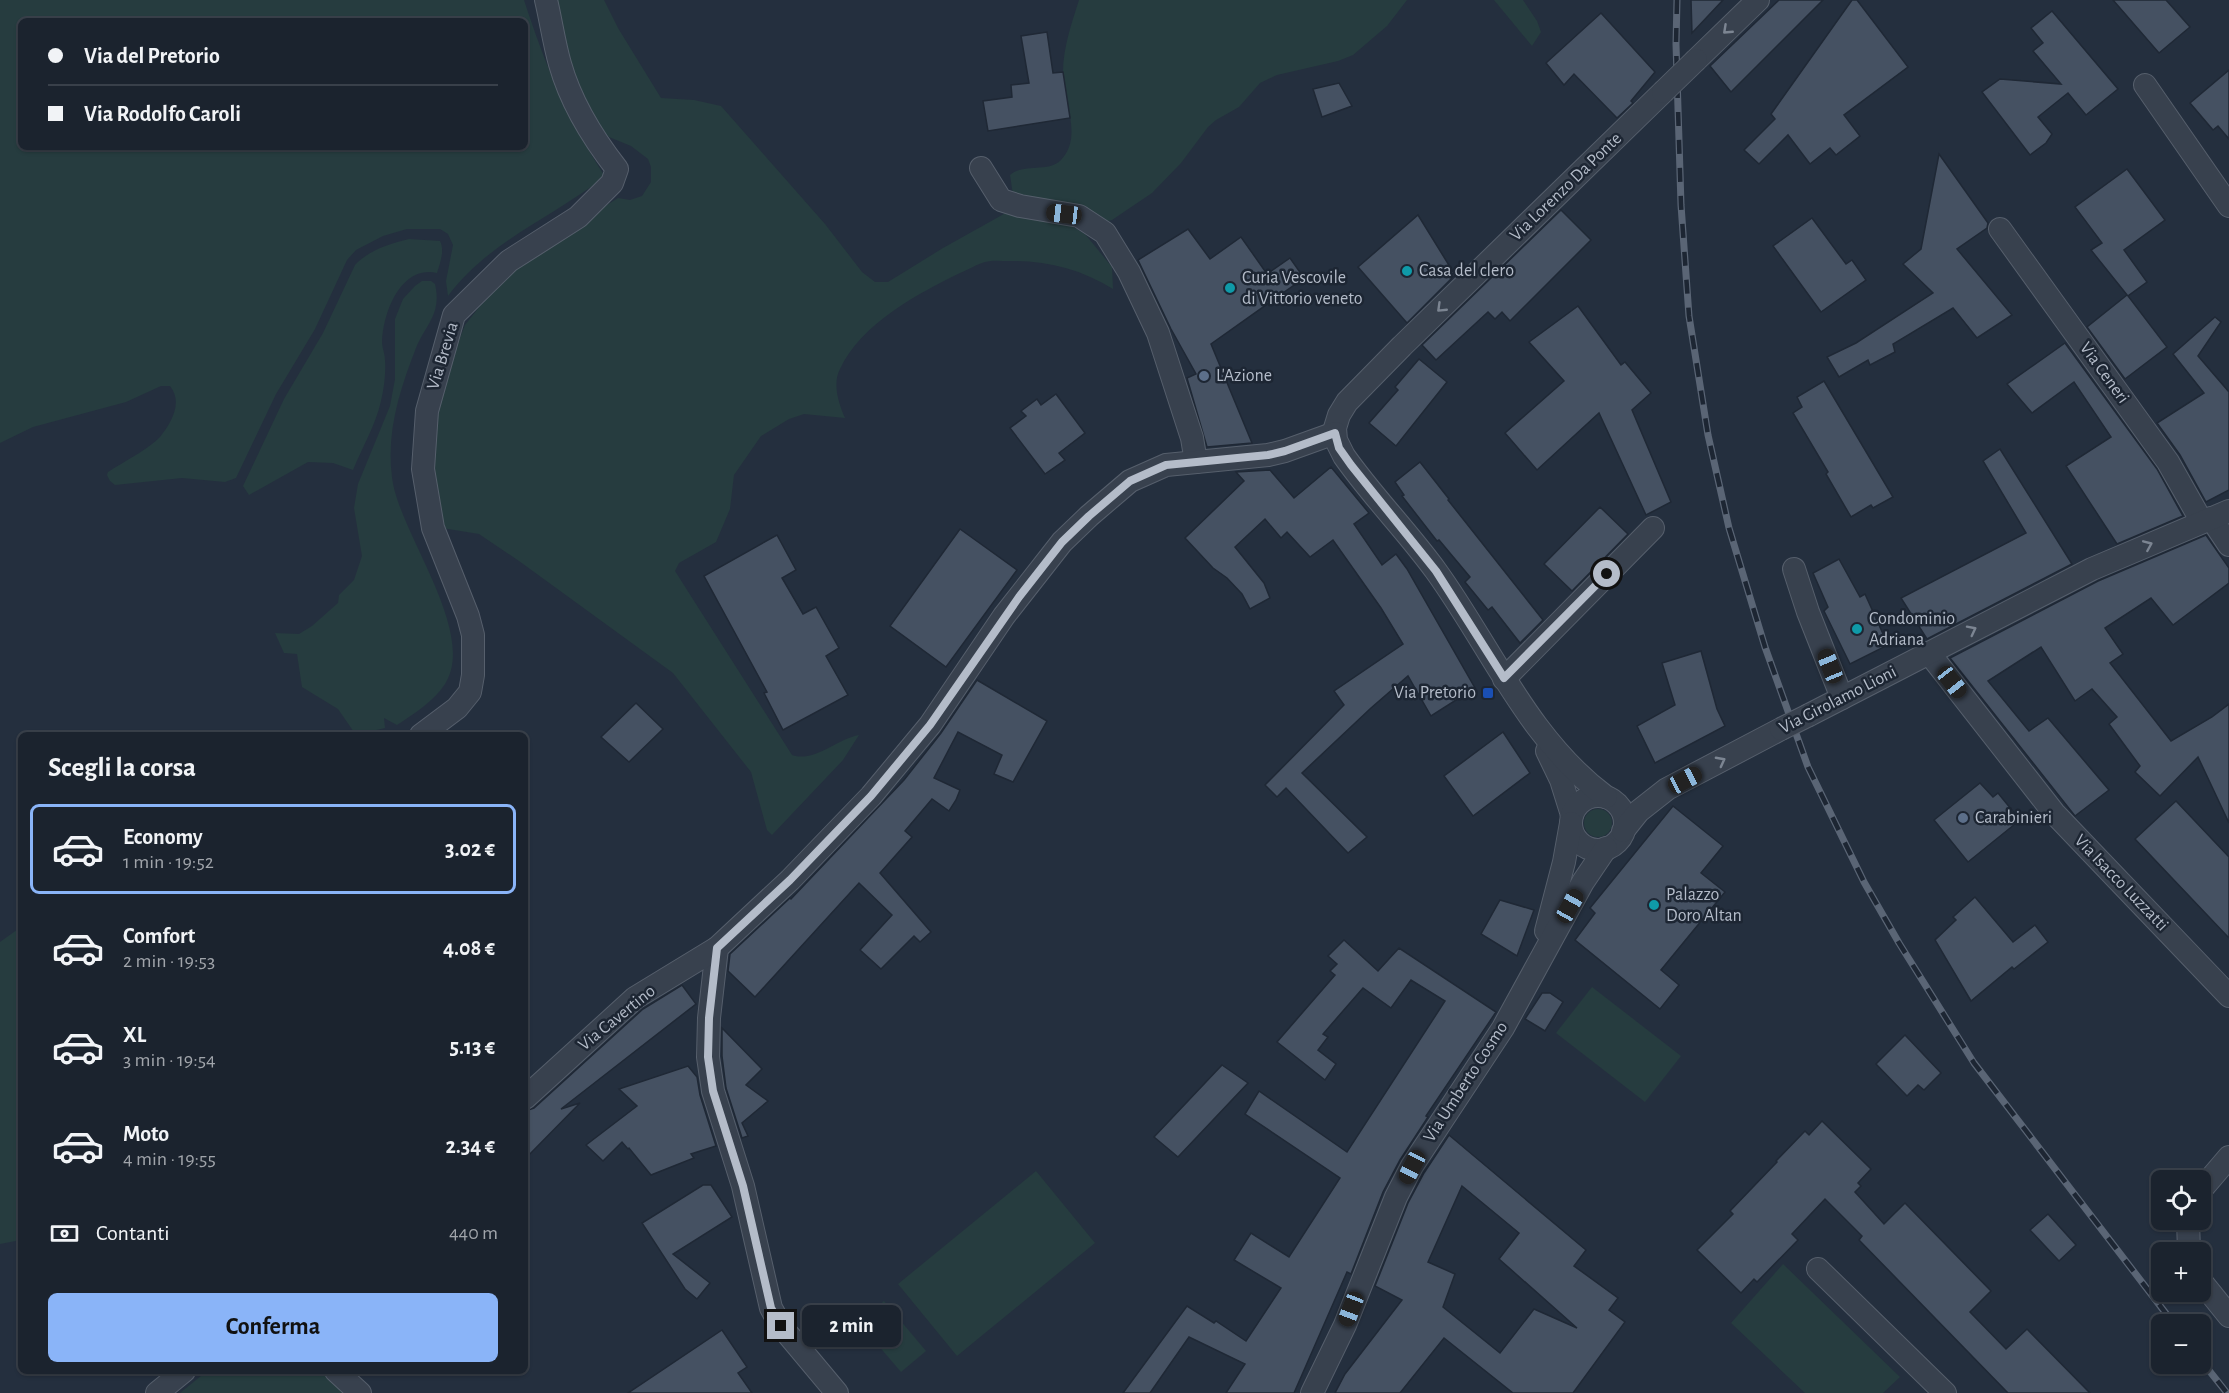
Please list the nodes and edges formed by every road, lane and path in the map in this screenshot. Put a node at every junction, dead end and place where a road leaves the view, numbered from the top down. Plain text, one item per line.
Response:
1 (546, 0) edge
2 (1758, 0) edge
3 (2145, 85) dead end
4 (981, 168) dead end
5 (2229, 206) edge
6 (2000, 229) dead end
7 (1335, 433) junction
8 (1196, 462) junction
9 (2214, 517) edge
10 (1653, 528) dead end
11 (2229, 545) edge
12 (1794, 568) dead end
13 (1929, 653) junction
14 (1504, 678) junction
15 (1842, 698) junction
16 (1534, 722) junction
17 (425, 732) edge
18 (1606, 797) junction
19 (1572, 819) junction
20 (1623, 831) junction
21 (1606, 848) junction
22 (717, 948) junction
23 (1535, 970) junction
24 (2229, 996) edge
25 (528, 1095) edge
26 (2229, 1157) edge
27 (2211, 1177) edge
28 (1818, 1269) dead end
29 (2211, 1294) edge
30 (2229, 1316) edge
31 (180, 1374) edge
32 (339, 1374) edge
33 (157, 1393) edge
34 (360, 1393) edge
35 (837, 1393) edge
36 (1312, 1393) edge
37 (1945, 1393) edge

1 - 17 street, Via Brevia
2 -> 7 street, Via Lorenzo Da Ponte, bridge
3 - 5 street
4 - 8 street
6 - 9 street, Via Ceneri
7 - 8 street, Via Cavertino
7 - 14 street
8 - 22 street, Via Cavertino
9 - 11 street, Via Ceneri
13 -> 9 street, Via Girolamo Lioni
10 - 14 street
12 - 15 street
13 - 15 street, Via Girolamo Lioni
13 - 24 street, Via Isacco Luzzatti
14 - 16 street
20 -> 15 street, Via Girolamo Lioni, bridge
16 - 18 street
16 - 19 street
18 - 19 street
18 - 20 street
19 - 21 street
19 - 23 street, Via Umberto Cosmo
20 - 21 street
21 - 23 street, Via Umberto Cosmo
22 - 25 street, Via Cavertino
22 - 35 street
23 - 36 street, Via Umberto Cosmo
26 - 27 street
28 - 37 street
29 - 30 street
31 - 33 street
32 - 34 street

